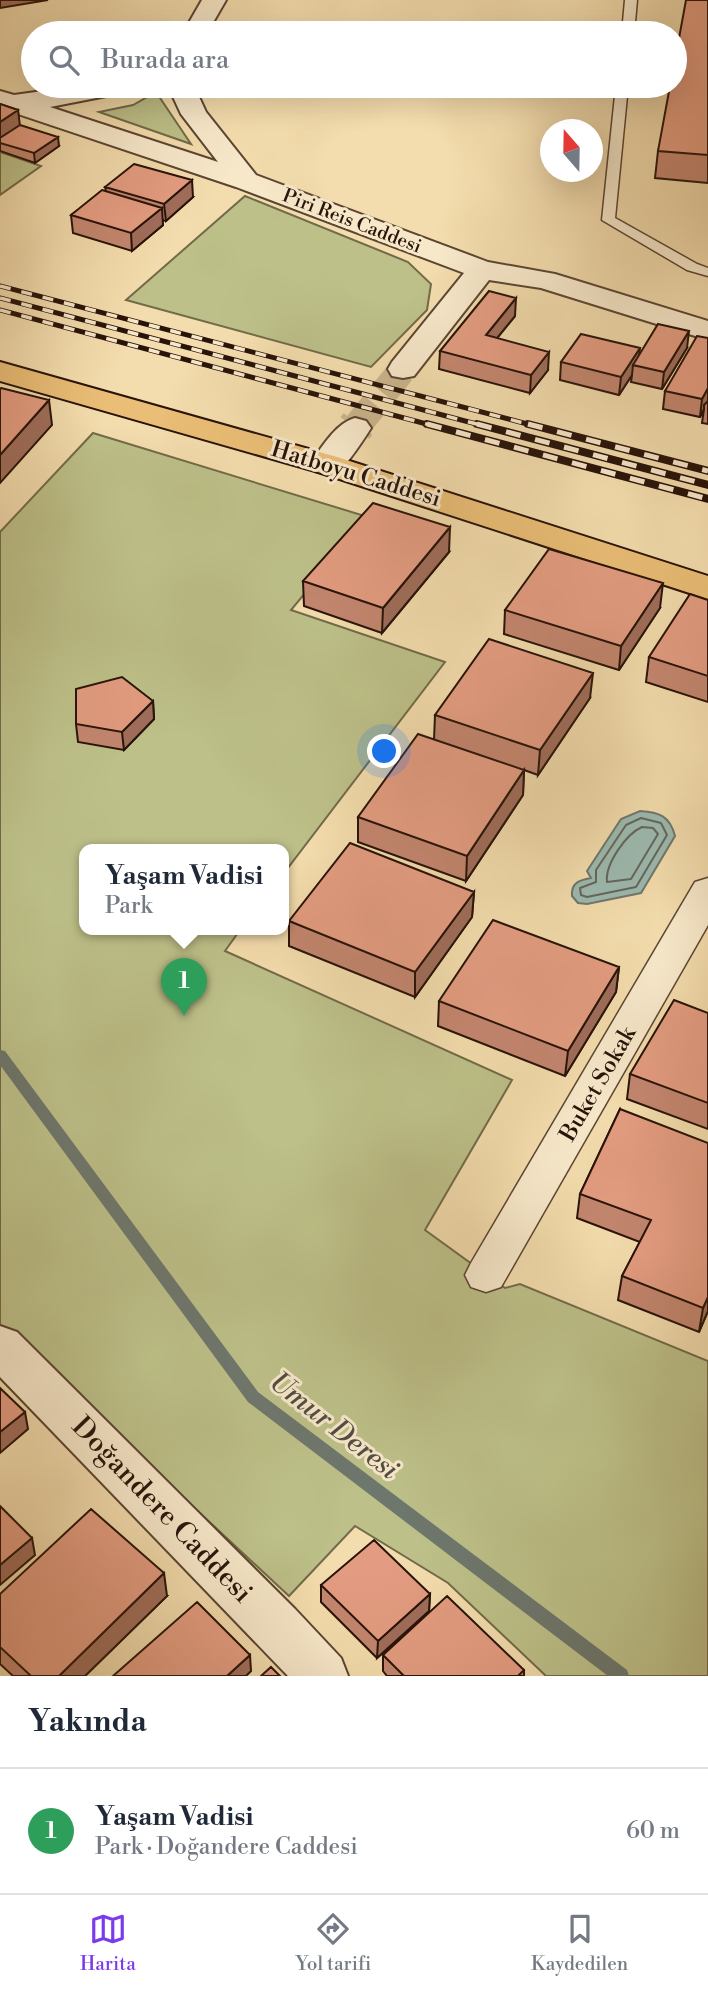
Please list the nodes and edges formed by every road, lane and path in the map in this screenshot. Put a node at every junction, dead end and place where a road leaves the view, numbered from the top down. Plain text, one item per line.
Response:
1 (214, 0) edge
2 (631, 0) edge
3 (202, 21) edge
4 (629, 21) edge
5 (57, 98) edge
6 (187, 98) edge
7 (621, 98) edge
8 (4, 100) edge
9 (246, 181) junction
10 (482, 270) junction
11 (708, 272) edge
12 (708, 331) edge
13 (0, 347) edge
14 (403, 369) tunnel mouth
15 (0, 371) edge
16 (341, 445) junction
17 (708, 560) edge
18 (708, 588) edge
19 (708, 891) edge
20 (695, 945) edge
21 (486, 1275) dead end
22 (0, 1346) edge
23 (322, 1676) edge

1 - 3 street
2 - 4 lane
5 - 8 street
6 - 9 street
7 - 11 lane
8 - 9 street, Piri Reis Caddesi
9 - 10 street, Piri Reis Caddesi
10 - 12 street, Piri Reis Caddesi
10 - 14 street
13 - 16 main road, Hatboyu Caddesi
15 - 16 main road, Hatboyu Caddesi
16 - 17 main road, Hatboyu Caddesi
16 - 18 main road, Hatboyu Caddesi
19 - 20 street, Buket Sokak
20 - 21 street, Buket Sokak
22 - 23 street, Doğandere Caddesi

